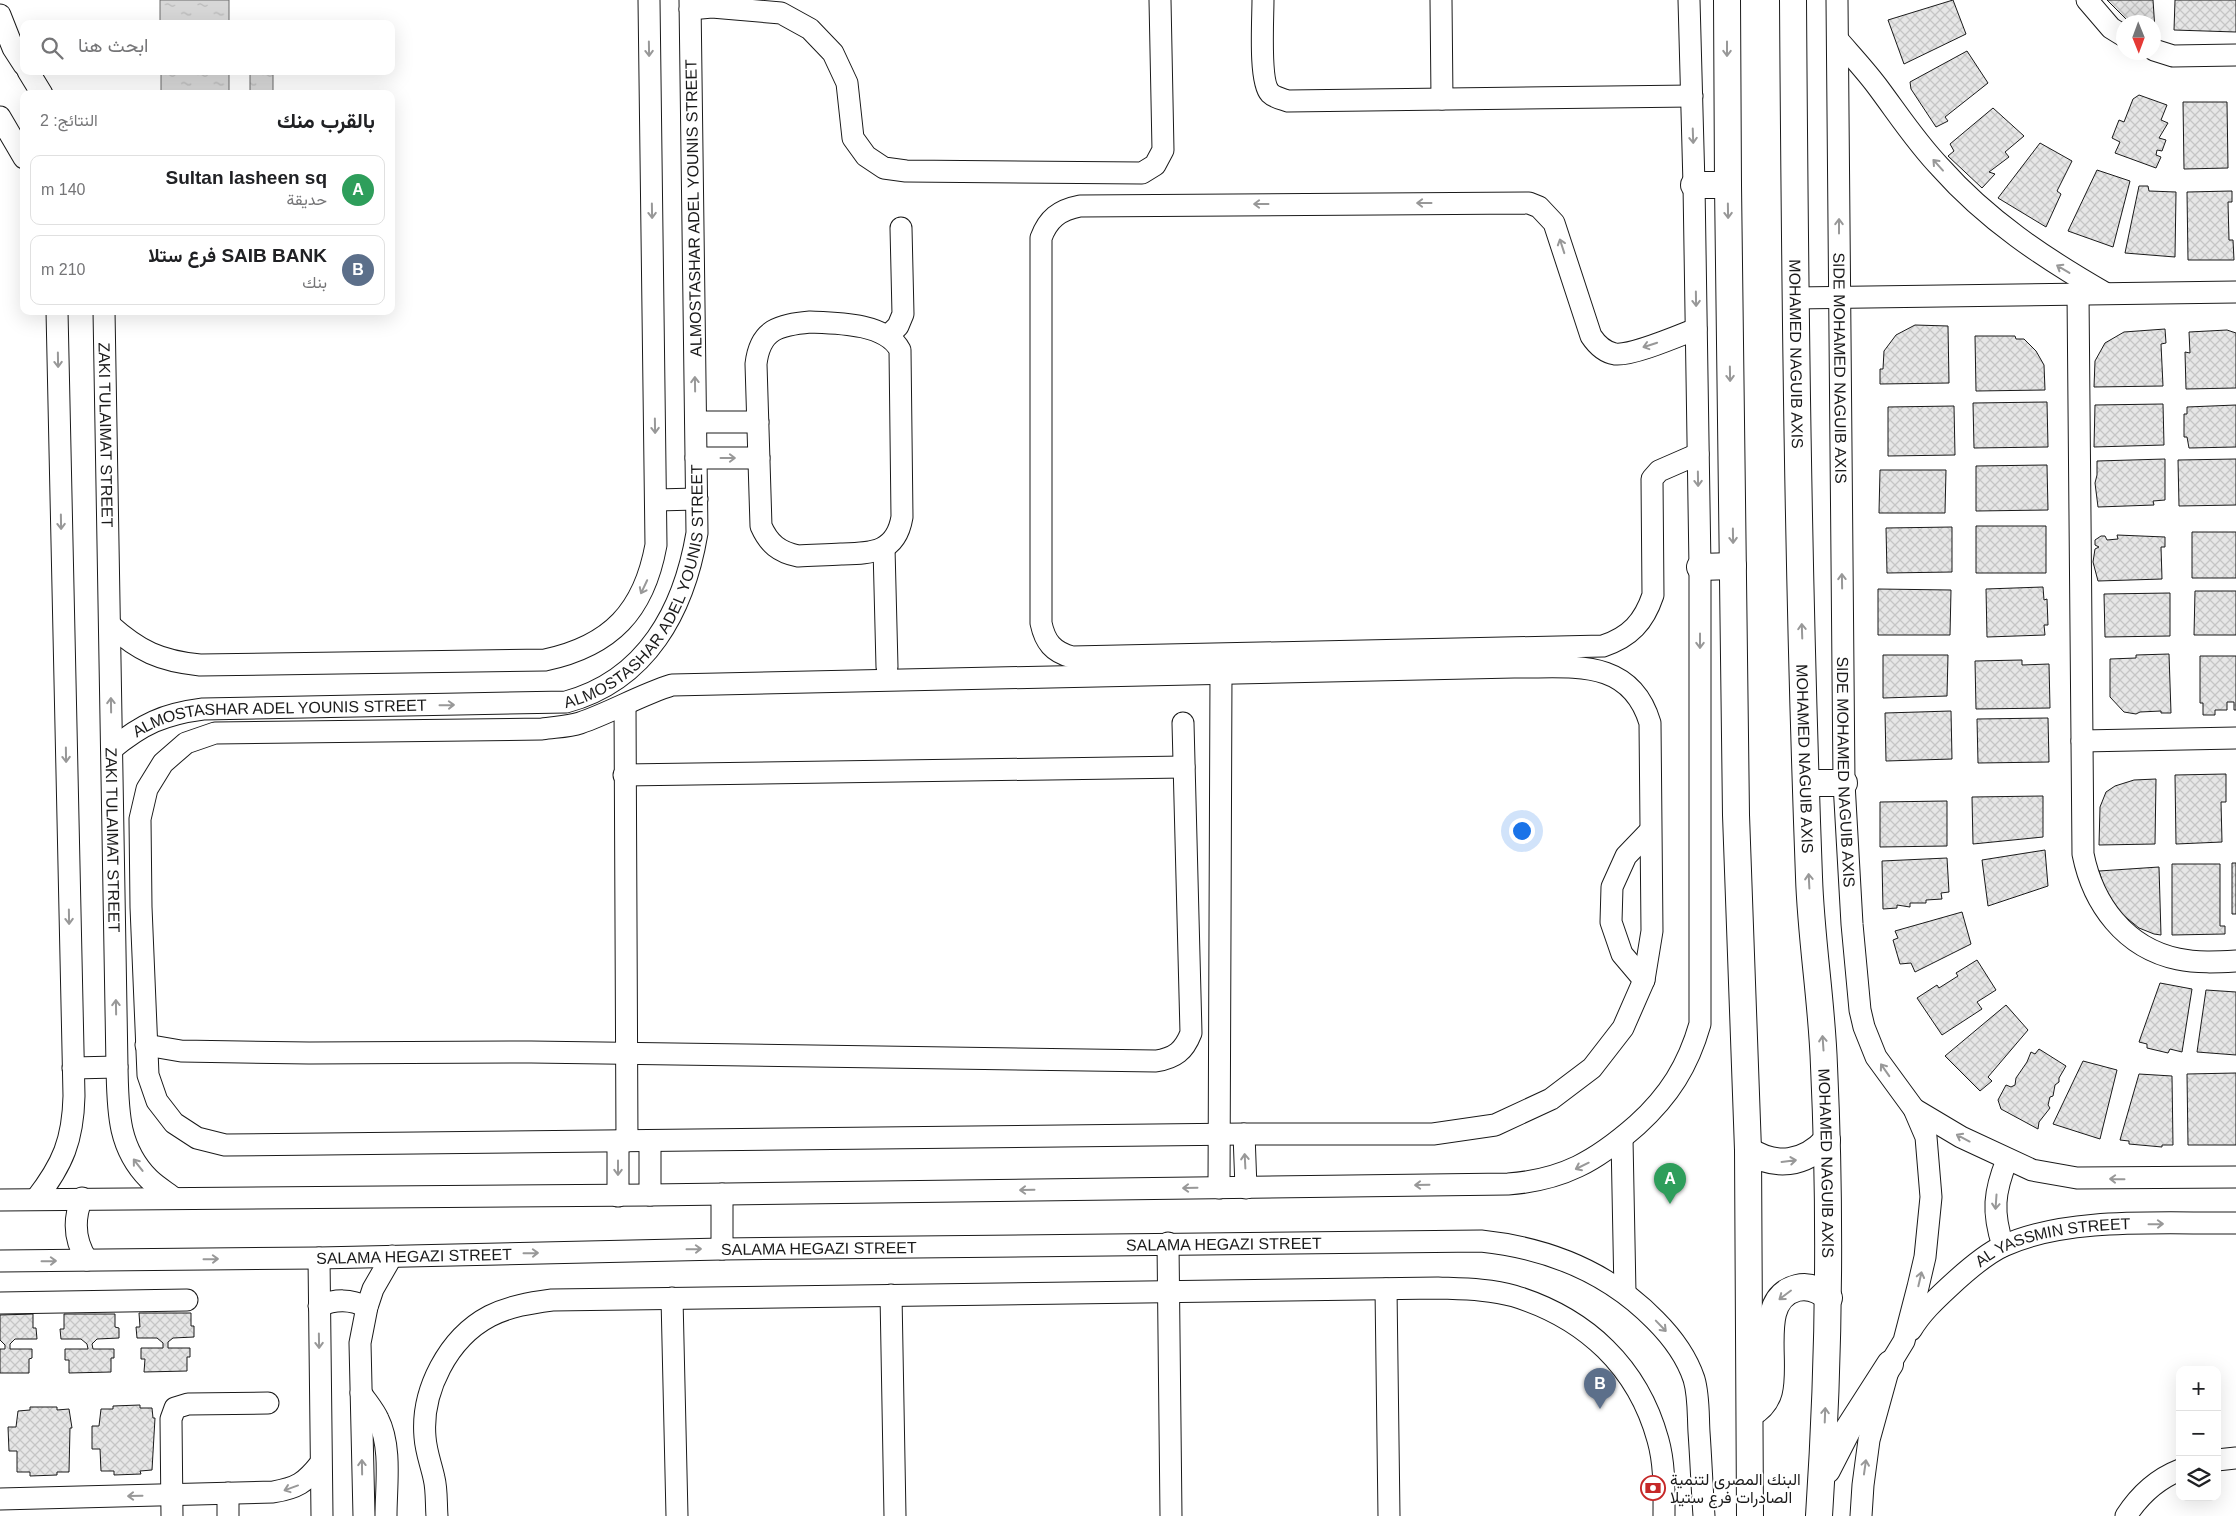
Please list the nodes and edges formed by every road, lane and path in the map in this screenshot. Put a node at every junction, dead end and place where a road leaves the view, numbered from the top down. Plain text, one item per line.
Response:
1 (648, 0) edge
2 (1160, 0) edge
3 (1263, 0) edge
4 (1441, 0) edge
5 (1689, 0) edge
6 (1727, 0) edge
7 (1793, 0) edge
8 (1837, 0) edge
9 (2087, 0) edge
10 (690, 4) edge
11 (0, 15) edge
12 (2116, 31) edge
13 (1838, 40) junction
14 (2161, 52) edge
15 (2236, 55) edge
16 (20, 59) edge
17 (30, 75) edge
18 (40, 90) edge
19 (1692, 96) junction
20 (1442, 99) junction
21 (0, 117) edge
22 (20, 151) edge
23 (1694, 185) junction
24 (1728, 185) junction
25 (901, 228) dead end
26 (2236, 292) edge
27 (2078, 293) junction
28 (2105, 293) junction
29 (1795, 298) junction
30 (1839, 298) junction
31 (57, 315) edge
32 (104, 315) edge
33 (1696, 329) junction
34 (889, 335) junction
35 (696, 422) junction
36 (758, 422) junction
37 (1698, 454) junction
38 (696, 458) junction
39 (759, 458) junction
40 (656, 500) junction
41 (697, 500) junction
42 (884, 548) junction
43 (1700, 566) junction
44 (1733, 566) junction
45 (110, 625) junction
46 (887, 666) dead end
47 (1221, 672) junction
48 (625, 705) junction
49 (1183, 723) dead end
50 (2236, 738) edge
51 (2082, 741) junction
52 (112, 749) junction
53 (1184, 767) junction
54 (624, 775) junction
55 (1806, 783) junction
56 (1844, 783) junction
57 (1650, 832) junction
58 (141, 907) junction
59 (114, 908) junction
60 (114, 939) junction
61 (142, 939) junction
62 (2236, 961) edge
63 (1644, 980) junction
64 (146, 1045) junction
65 (626, 1055) junction
66 (117, 1067) junction
67 (73, 1068) junction
68 (1914, 1109) junction
69 (1244, 1134) junction
70 (1218, 1135) junction
71 (1622, 1138) junction
72 (650, 1140) junction
73 (1826, 1140) junction
74 (622, 1141) junction
75 (1748, 1150) junction
76 (2007, 1160) junction
77 (2236, 1177) edge
78 (1219, 1188) junction
79 (1246, 1188) junction
80 (722, 1194) junction
81 (618, 1196) junction
82 (650, 1196) junction
83 (82, 1198) junction
84 (174, 1198) junction
85 (36, 1199) junction
86 (0, 1200) edge
87 (2236, 1223) edge
88 (1168, 1243) junction
89 (2002, 1246) junction
90 (722, 1249) junction
91 (392, 1256) junction
92 (319, 1258) junction
93 (86, 1260) junction
94 (0, 1262) edge
95 (1386, 1289) junction
96 (1168, 1292) junction
97 (1625, 1293) junction
98 (891, 1296) junction
99 (672, 1298) junction
100 (1829, 1298) junction
101 (188, 1300) dead end
102 (0, 1303) edge
103 (319, 1306) junction
104 (367, 1307) junction
105 (1904, 1340) junction
106 (1890, 1364) junction
107 (361, 1393) junction
108 (268, 1404) dead end
109 (1750, 1414) junction
110 (2236, 1458) edge
111 (2221, 1460) edge
112 (320, 1464) junction
113 (2176, 1472) edge
114 (1821, 1482) junction
115 (228, 1494) junction
116 (172, 1495) junction
117 (0, 1499) edge
118 (172, 1516) edge
119 (228, 1516) edge
120 (322, 1516) edge
121 (364, 1516) edge
122 (386, 1516) edge
123 (437, 1516) edge
124 (677, 1516) edge
125 (895, 1516) edge
126 (1171, 1516) edge
127 (1390, 1516) edge
128 (1664, 1516) edge
129 (1704, 1516) edge
130 (1750, 1516) edge
131 (1819, 1516) edge
132 (1861, 1516) edge
133 (2126, 1516) edge

1 -> 40 street, ALMOSTASHAR ADEL YOUNIS STREET
2 - 10 street
3 - 20 street
4 - 20 street
5 - 19 street
6 -> 24 main road
7 - 29 main road, MOHAMED NAGUIB AXIS
8 - 13 street, SIDE MOHAMED NAGUIB AXIS
9 - 12 street
35 -> 10 street, ALMOSTASHAR ADEL YOUNIS STREET
11 - 16 street
28 -> 13 street
30 -> 13 street, SIDE MOHAMED NAGUIB AXIS
14 - 15 street
17 - 18 street
19 - 20 street
19 -> 23 street
21 - 22 street
23 - 24 main road
23 -> 33 street
24 -> 44 main road
25 - 34 street
26 - 28 street
27 - 28 street
27 - 30 street
27 - 51 street
29 - 30 street
55 -> 29 main road, MOHAMED NAGUIB AXIS
56 -> 30 street, SIDE MOHAMED NAGUIB AXIS
31 -> 67 street
32 - 45 street, ZAKI TULAIMAT STREET
33 - 37 street
33 -> 37 street
34 - 36 street
34 - 42 street
35 - 36 street
35 - 38 street, ALMOSTASHAR ADEL YOUNIS STREET
36 - 39 street
37 -> 43 street
38 -> 39 street
38 - 41 street, ALMOSTASHAR ADEL YOUNIS STREET
39 - 42 street
40 - 41 street
40 -> 45 street, ALMOSTASHAR ADEL YOUNIS STREET
52 -> 41 street, ALMOSTASHAR ADEL YOUNIS STREET
42 - 46 street
43 - 44 main road
43 -> 71 street
44 - 75 main road
52 -> 45 street, ZAKI TULAIMAT STREET
47 - 48 street
47 - 57 street
47 - 70 street
48 - 54 street
48 - 58 street
49 - 53 street
50 - 51 street
51 - 62 street
52 - 59 street, ZAKI TULAIMAT STREET
53 - 54 street
53 - 65 street
54 - 65 street
55 - 56 main road
73 -> 55 main road, MOHAMED NAGUIB AXIS
68 -> 56 street, SIDE MOHAMED NAGUIB AXIS
57 - 63 street
57 - 63 street
58 - 59 street
58 - 61 street
59 - 60 street, ZAKI TULAIMAT STREET
60 - 61 street
66 -> 60 street, ZAKI TULAIMAT STREET
61 - 64 street
63 - 69 street
64 - 65 street
64 - 74 street
65 - 74 street
66 - 67 street
84 -> 66 street, ZAKI TULAIMAT STREET
67 - 85 street
76 -> 68 street
105 -> 68 street, SIDE MOHAMED NAGUIB AXIS
69 - 70 street
79 -> 69 street
70 - 72 street
70 - 78 street
71 -> 79 street
71 - 97 street
72 - 74 street
72 - 82 street
75 -> 73 main road
73 - 100 main road, MOHAMED NAGUIB AXIS
74 -> 81 street
75 - 109 main road
77 -> 76 street
76 -> 89 street
78 - 79 street
78 -> 80 street
80 - 82 street
80 - 90 street
81 - 82 street
81 - 84 street
83 - 84 street
83 - 85 street
83 - 93 street
85 - 86 street
89 -> 87 street, AL YASSMIN STREET
88 - 90 street, SALAMA HEGAZI STREET
88 - 96 street
88 - 97 street, SALAMA HEGAZI STREET
89 - 105 street, AL YASSMIN STREET
91 -> 90 street, SALAMA HEGAZI STREET
91 - 92 street, SALAMA HEGAZI STREET
91 - 104 street
93 -> 92 street, SALAMA HEGAZI STREET
92 - 103 street
94 -> 93 street, SALAMA HEGAZI STREET
95 - 96 street
95 - 127 street
95 - 128 street
96 - 98 street
96 - 126 street
97 -> 129 street
98 - 99 street
98 - 125 street
99 - 123 street
99 - 124 street
100 -> 109 main road
114 -> 100 main road, MOHAMED NAGUIB AXIS
101 - 102 street
103 - 104 street
103 -> 112 street
104 - 107 street
105 - 106 street, SIDE MOHAMED NAGUIB AXIS
106 - 114 main road
132 -> 106 street, SIDE MOHAMED NAGUIB AXIS
121 -> 107 street
107 - 122 street
108 - 116 street
109 - 130 main road
110 - 111 street
112 -> 115 street
112 - 120 street
113 - 133 street
114 - 131 main road, MOHAMED NAGUIB AXIS
115 - 116 street
115 - 119 street
116 -> 117 street
116 - 118 street

